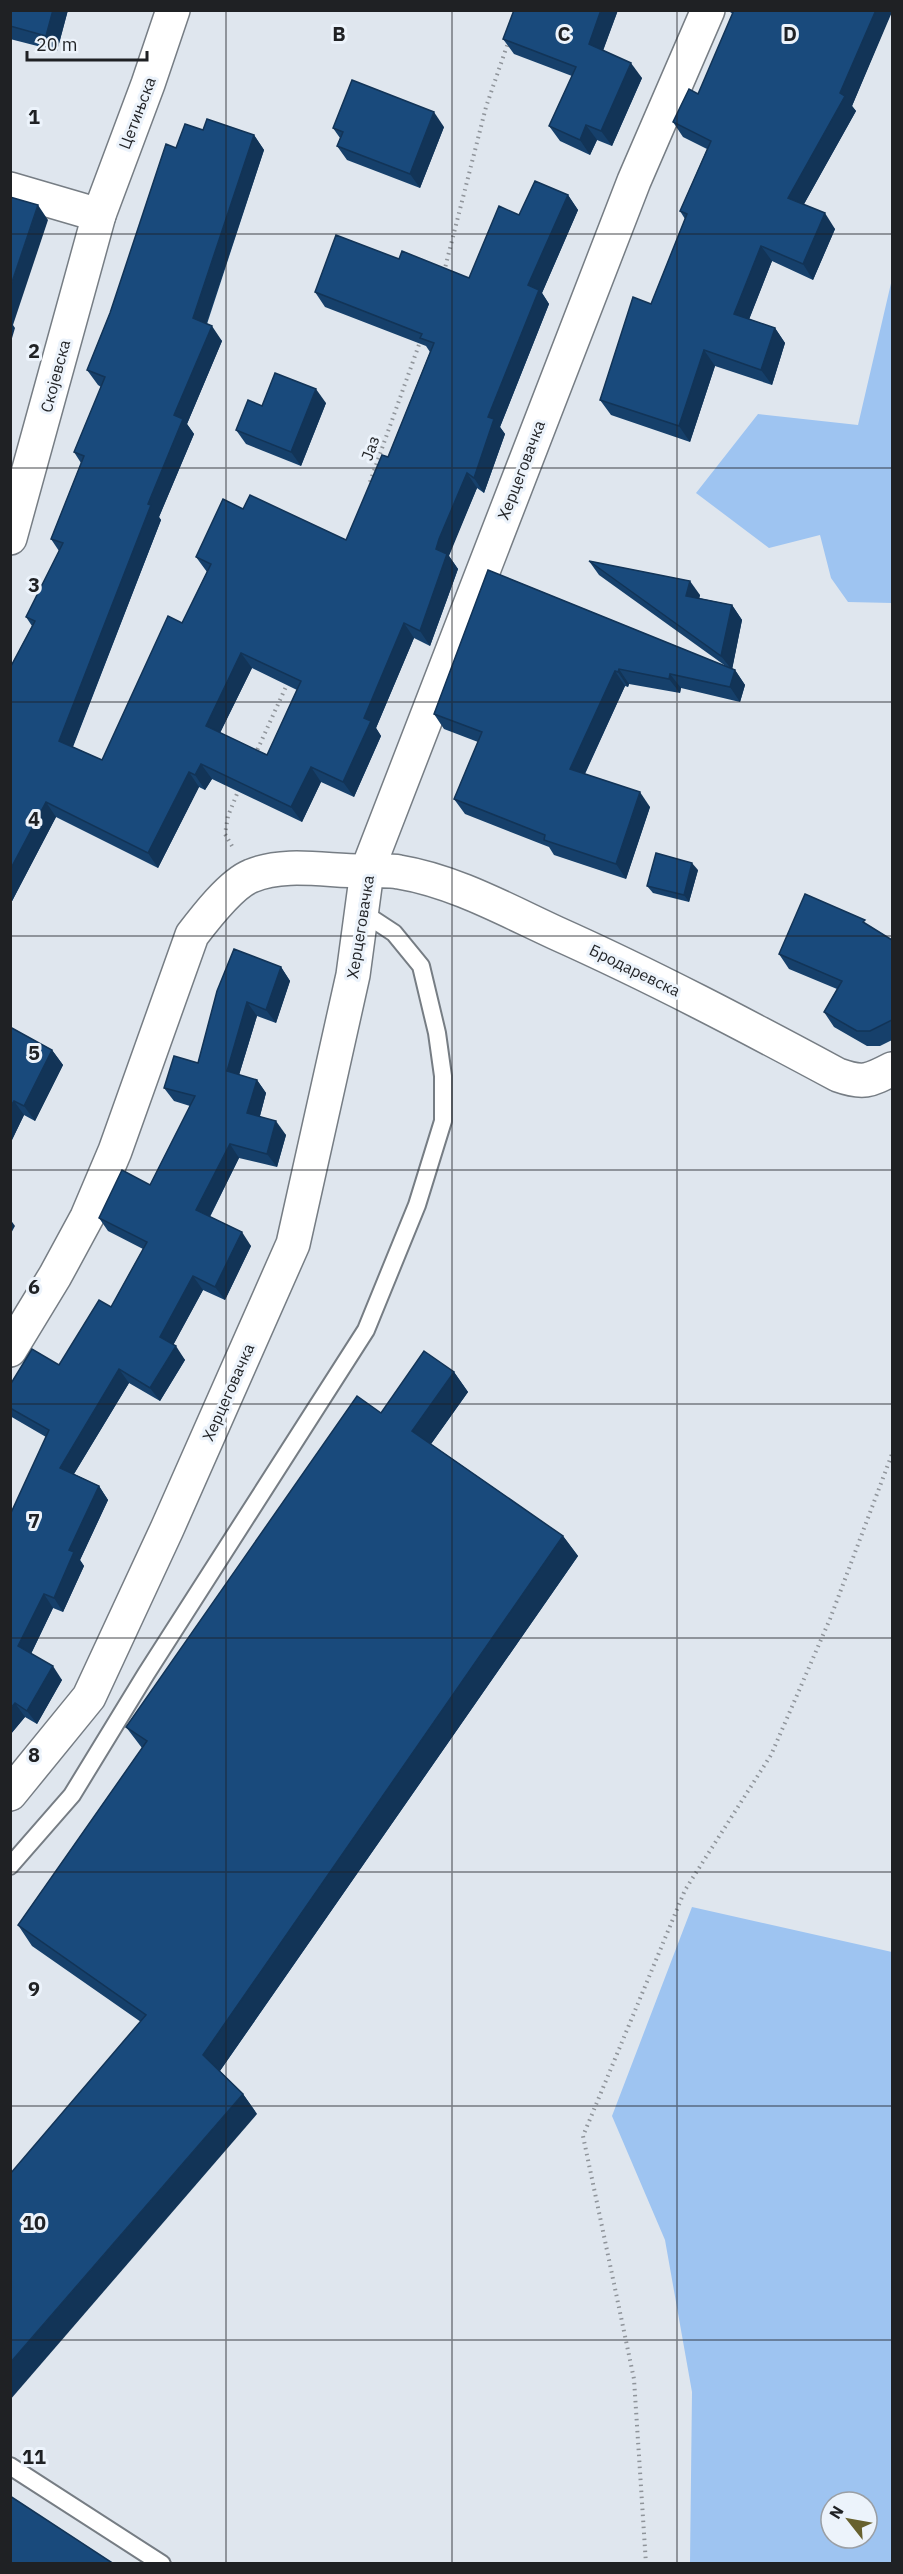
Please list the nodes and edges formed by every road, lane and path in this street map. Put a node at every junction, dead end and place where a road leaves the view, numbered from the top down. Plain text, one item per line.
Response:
1 (172, 10) edge
2 (708, 10) edge
3 (511, 32) edge
4 (10, 189) edge
5 (99, 215) junction
6 (443, 273) edge
7 (425, 328) edge
8 (367, 493) edge
9 (10, 538) edge
10 (291, 674) edge
11 (254, 757) edge
12 (240, 787) edge
13 (368, 871) junction
14 (250, 876) junction
15 (362, 912) junction
16 (892, 1069) edge
17 (10, 1350) edge
18 (892, 1454) edge
19 (10, 1794) edge
20 (10, 1866) edge
21 (10, 2466) edge
22 (162, 2564) edge
23 (646, 2564) edge

1 - 5 street, Цетињска
2 - 13 street, Херцеговачка
3 - 6 path
4 - 5 street
5 - 9 street, Скојевска
7 - 8 path, Јаз
10 - 11 path
12 - 14 path
13 - 14 street, Бродаревска
13 - 15 street, Херцеговачка
13 - 16 street, Бродаревска
14 - 17 street
15 - 19 street, Херцеговачка
15 - 20 lane
18 - 23 path
21 - 22 lane

